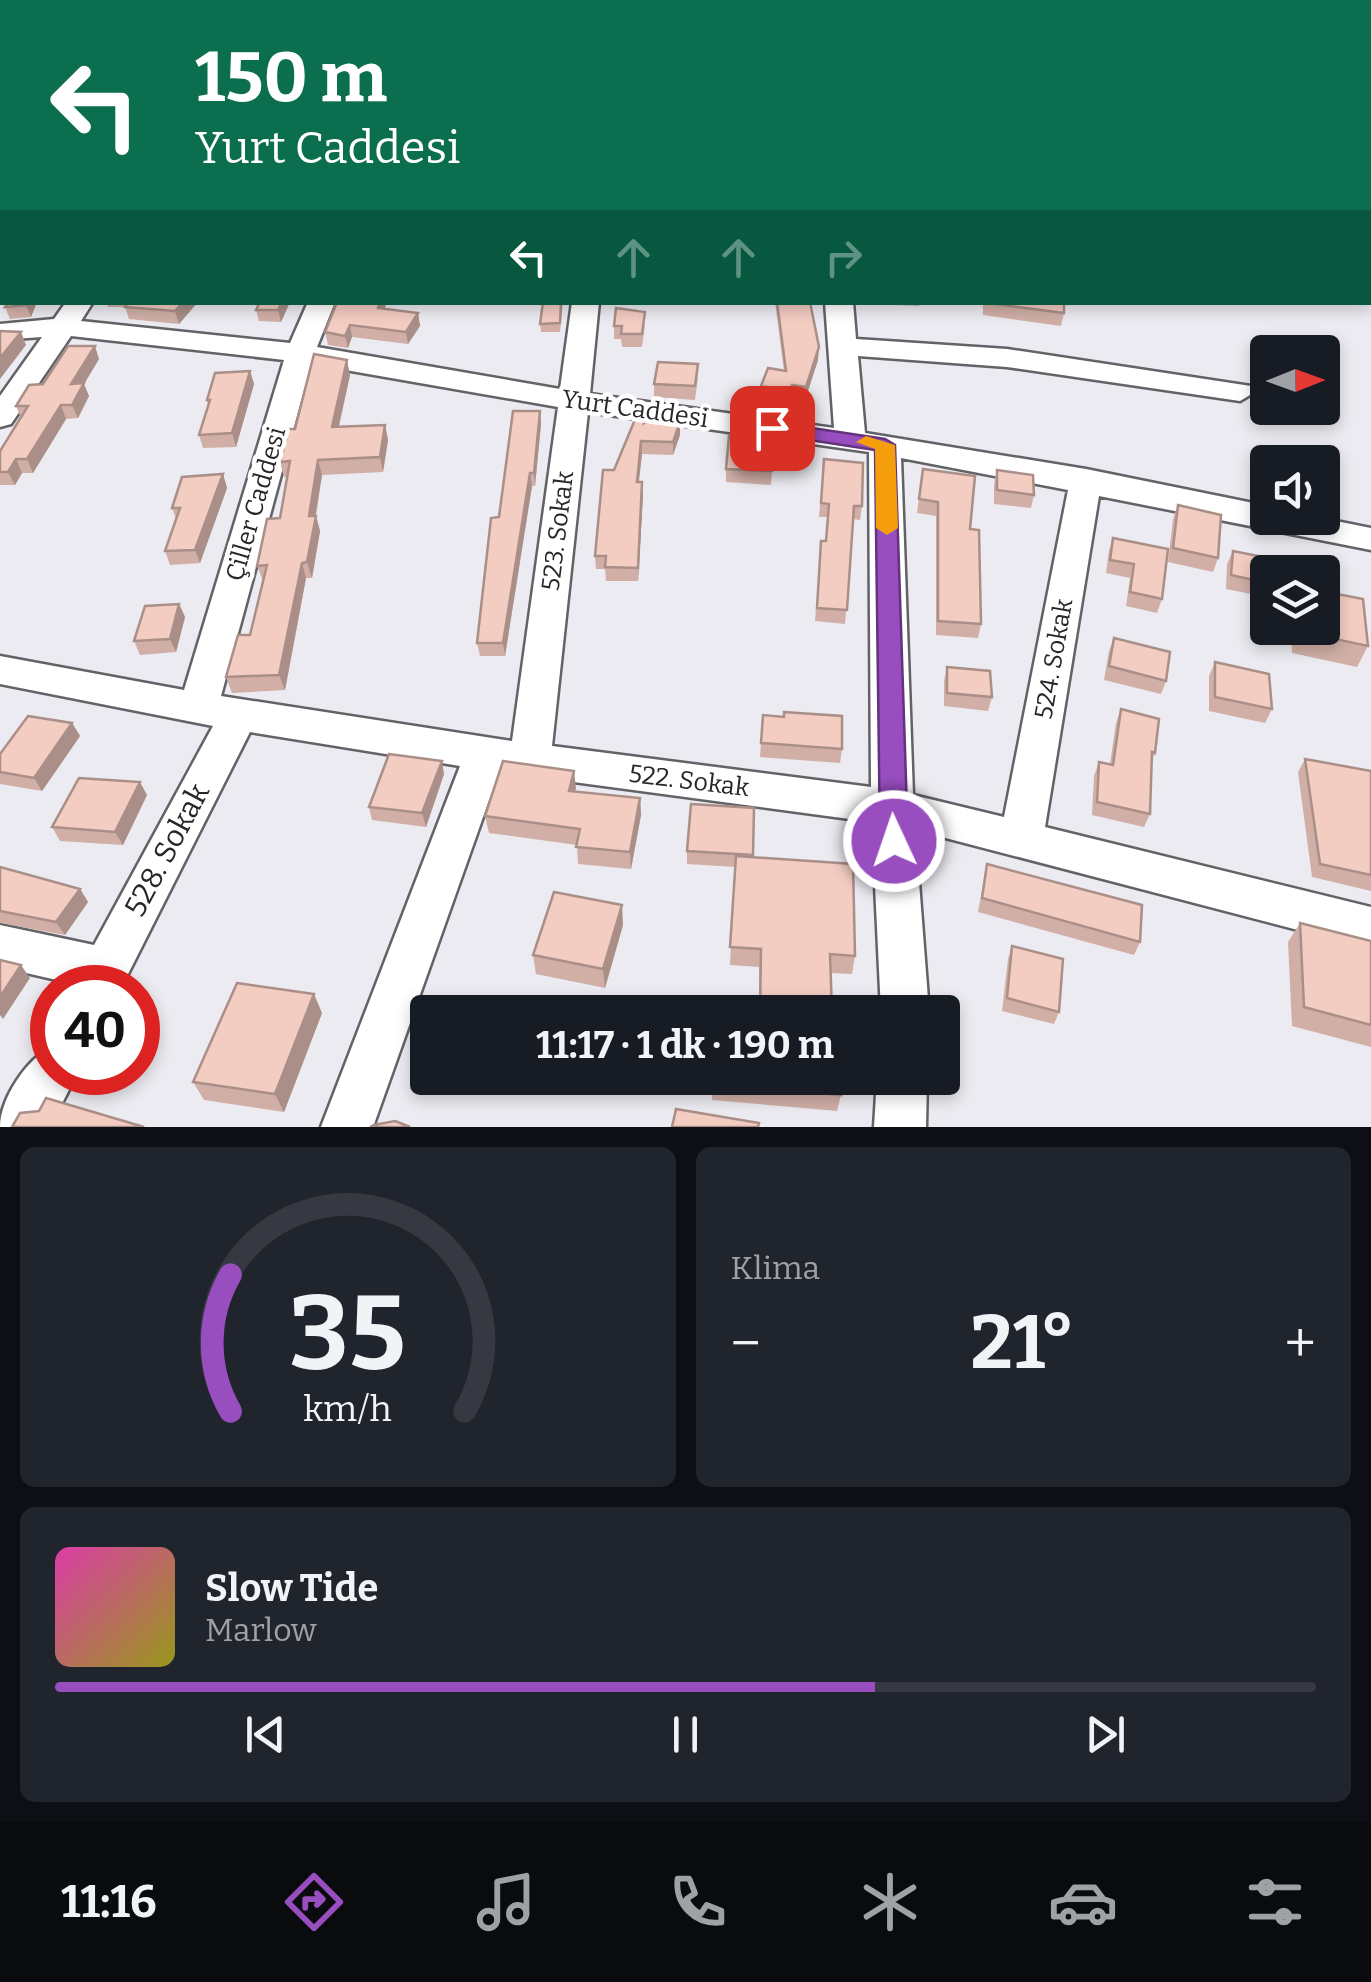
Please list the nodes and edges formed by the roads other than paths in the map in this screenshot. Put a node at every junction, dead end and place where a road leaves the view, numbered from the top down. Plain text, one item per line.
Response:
1 (321, 305) edge
2 (586, 305) edge
3 (839, 305) edge
4 (72, 314) edge
5 (0, 332) edge
6 (844, 347) junction
7 (300, 353) junction
8 (1240, 392) dead end
9 (574, 400) junction
10 (0, 418) edge
11 (868, 442) junction
12 (1086, 479) junction
13 (1250, 513) edge
14 (1340, 532) edge
15 (1371, 539) edge
16 (0, 670) edge
17 (218, 711) junction
18 (485, 754) junction
19 (530, 760) junction
20 (892, 807) junction
21 (1021, 840) junction
22 (1371, 928) edge
23 (0, 946) edge
24 (60, 965) edge
25 (107, 965) edge
26 (904, 995) edge
27 (40, 1095) edge
28 (901, 1095) edge
29 (21, 1127) edge
30 (346, 1127) edge
31 (900, 1127) edge

1 - 7 street, Çiller Caddesi
2 - 9 street, 523. Sokak
3 - 6 street
4 - 5 street, Yurt Caddesi
4 - 7 street, Yurt Caddesi
4 - 10 street
6 - 8 street
6 - 11 street
7 - 9 street, Yurt Caddesi
7 - 17 street, Çiller Caddesi
9 - 11 street, Yurt Caddesi
9 - 19 street, 523. Sokak
11 - 12 street, Yurt Caddesi
11 - 20 street
12 - 13 street, Yurt Caddesi
12 - 21 street, 524. Sokak
14 - 15 street, Yurt Caddesi
16 - 17 street, 522. Sokak
17 - 18 street, 522. Sokak
17 - 25 street, 528. Sokak
18 - 19 street, 522. Sokak
18 - 30 street
19 - 20 street, 522. Sokak
20 - 21 street, 522. Sokak
20 - 26 street
21 - 22 street, 522. Sokak
23 - 24 street
27 - 29 street
28 - 31 street

